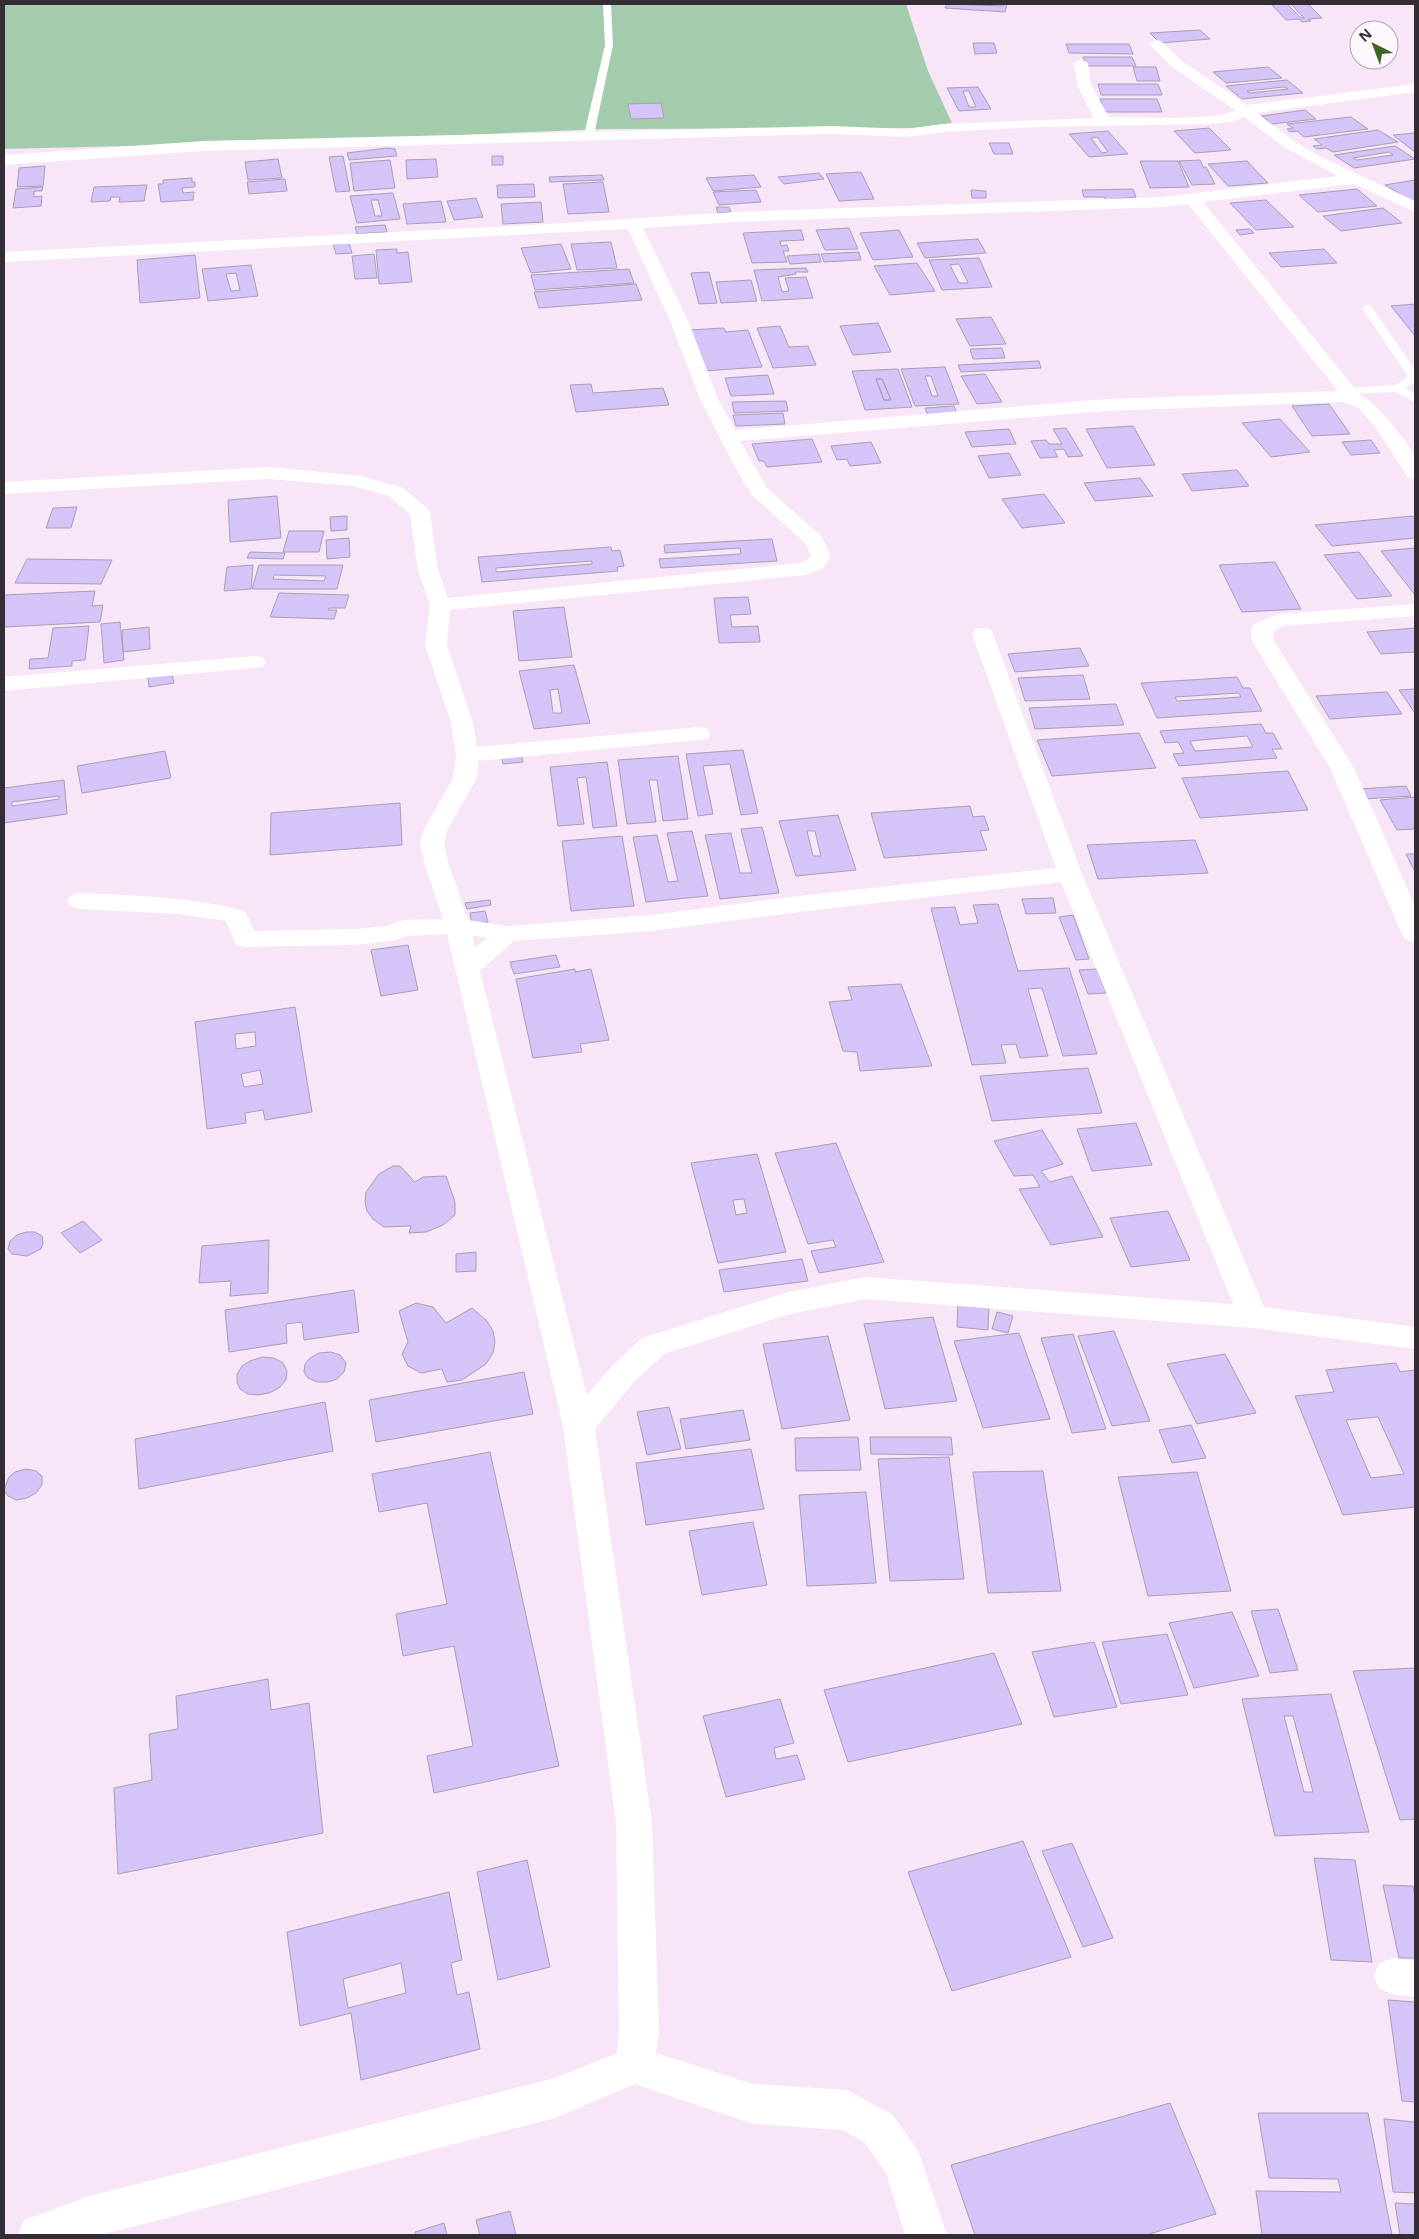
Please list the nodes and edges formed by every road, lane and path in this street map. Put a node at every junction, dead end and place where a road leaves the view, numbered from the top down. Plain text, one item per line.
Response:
1 (607, 4) edge
2 (1156, 44) dead end
3 (1081, 63) dead end
4 (1415, 88) edge
5 (1244, 110) junction
6 (1104, 122) junction
7 (589, 135) junction
8 (4, 160) edge
9 (1354, 178) junction
10 (1193, 200) junction
11 (1415, 207) edge
12 (633, 223) junction
13 (4, 257) edge
14 (1367, 308) dead end
15 (1397, 388) junction
16 (1350, 395) junction
17 (1415, 399) edge
18 (730, 436) junction
19 (1406, 443) edge
20 (1415, 473) edge
21 (4, 488) edge
22 (440, 605) junction
23 (1415, 610) edge
24 (983, 634) dead end
25 (255, 662) dead end
26 (4, 684) edge
27 (700, 734) dead end
28 (466, 755) junction
29 (1070, 874) junction
30 (80, 901) dead end
31 (458, 926) junction
32 (507, 934) junction
33 (1415, 934) edge
34 (467, 969) junction
35 (1253, 1317) junction
36 (1415, 1338) edge
37 (579, 1426) junction
38 (635, 2065) junction
39 (39, 2235) edge
40 (926, 2235) edge

1 - 7 lane
2 - 5 street
3 - 6 street
4 - 5 street
5 - 6 street
5 - 9 street
6 - 7 street
7 - 8 street
9 - 10 street
9 - 11 street
10 - 12 street
10 - 16 street
12 - 13 street
12 - 18 street
14 - 15 lane
15 - 16 lane
15 - 17 lane
16 - 18 street
16 - 19 street
18 - 22 street
19 - 20 street
21 - 22 street
22 - 28 street
23 - 33 street
24 - 29 street
25 - 26 street
27 - 28 street
28 - 31 street
29 - 32 street
29 - 35 street
30 - 31 street
31 - 32 street
31 - 34 street
32 - 34 street
34 - 37 street
35 - 36 street
35 - 37 street
37 - 38 street
38 - 39 street
38 - 40 street

